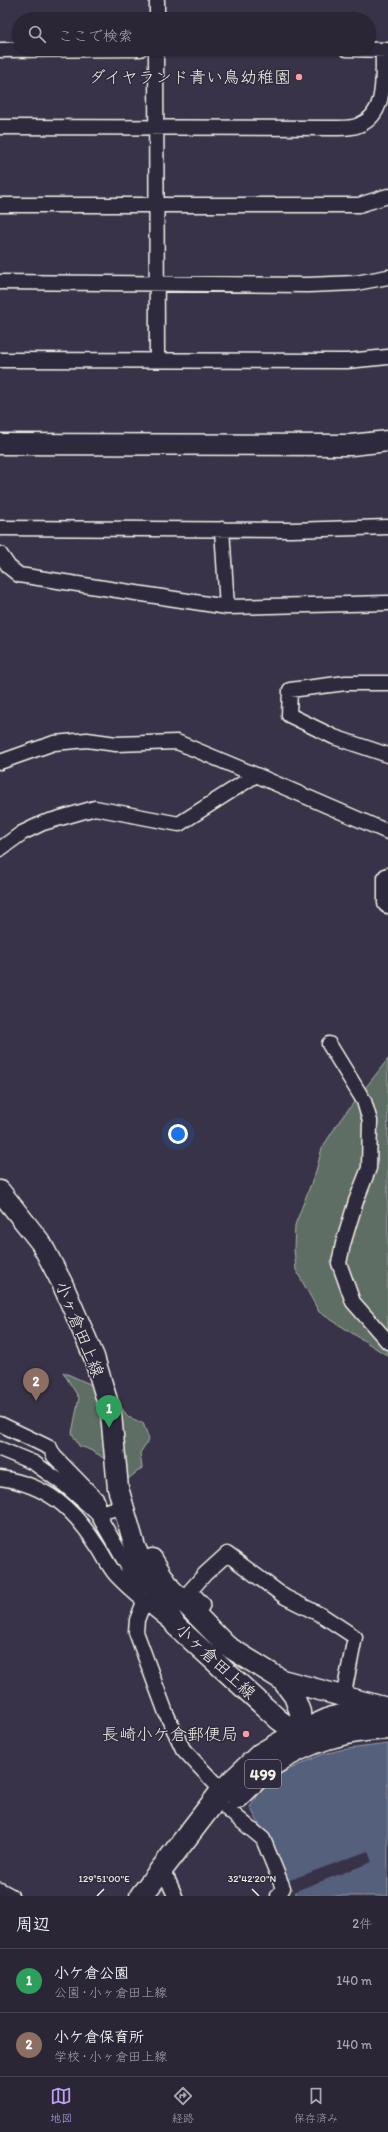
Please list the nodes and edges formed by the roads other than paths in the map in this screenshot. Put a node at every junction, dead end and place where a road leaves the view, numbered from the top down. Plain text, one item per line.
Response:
1 (157, 0) edge
2 (157, 12) edge
3 (0, 50) edge
4 (12, 50) edge
5 (385, 50) edge
6 (156, 56) edge
7 (156, 126) junction
8 (0, 127) edge
9 (388, 196) edge
10 (156, 204) junction
11 (0, 205) edge
12 (388, 277) edge
13 (0, 282) edge
14 (157, 282) junction
15 (388, 357) edge
16 (157, 359) junction
17 (0, 360) edge
18 (388, 441) edge
19 (0, 444) edge
20 (388, 527) edge
21 (0, 528) edge
22 (222, 529) junction
23 (0, 554) edge
24 (388, 603) edge
25 (227, 607) junction
26 (388, 683) edge
27 (388, 755) edge
28 (0, 762) edge
29 (256, 775) junction
30 (388, 832) edge
31 (0, 849) edge
32 (388, 878) edge
33 (388, 903) edge
34 (329, 1044) dead end
35 (0, 1191) edge
36 (388, 1342) edge
37 (0, 1424) edge
38 (0, 1449) edge
39 (0, 1478) edge
40 (123, 1507) junction
41 (97, 1513) junction
42 (142, 1601) junction
43 (196, 1616) junction
44 (176, 1626) junction
45 (282, 1680) junction
46 (343, 1698) junction
47 (388, 1709) edge
48 (388, 1728) edge
49 (299, 1742) junction
50 (225, 1800) junction
51 (172, 1888) edge
52 (0, 1890) edge
53 (11, 1896) edge
54 (141, 1896) edge
55 (152, 1896) edge
56 (278, 1896) edge

1 - 2 street
3 - 4 street
5 - 7 street
6 - 7 street
7 - 8 street
7 - 10 street
9 - 10 street
10 - 11 street
10 - 14 street
12 - 14 street
13 - 14 street
14 - 16 street
15 - 16 street
16 - 17 street
18 - 19 main road
20 - 22 street
21 - 22 street
22 - 25 street
23 - 25 street
24 - 25 street
26 - 27 street
28 - 29 street
29 - 30 street
29 - 31 street
32 - 33 main road
34 - 36 street
35 - 40 main road, 小ヶ倉田上線
37 - 41 street
38 - 41 street
39 - 42 street
40 - 41 street
40 - 43 main road, 小ヶ倉田上線
40 - 44 main road, 小ヶ倉田上線
41 - 42 street
42 - 44 street
42 - 50 street
43 - 45 main road, 小ヶ倉田上線
43 - 46 street
44 - 49 main road, 小ヶ倉田上線
45 - 46 main road, 小ヶ倉田上線
45 - 49 main road, 小ヶ倉田上線
46 - 47 main road, 小ヶ倉田上線
47 - 49 highway, 499
48 - 49 highway, 499
49 - 50 highway, 499
50 - 51 highway, 499
50 - 54 highway, 499
50 - 56 street
51 - 55 highway, 499
52 - 53 street

